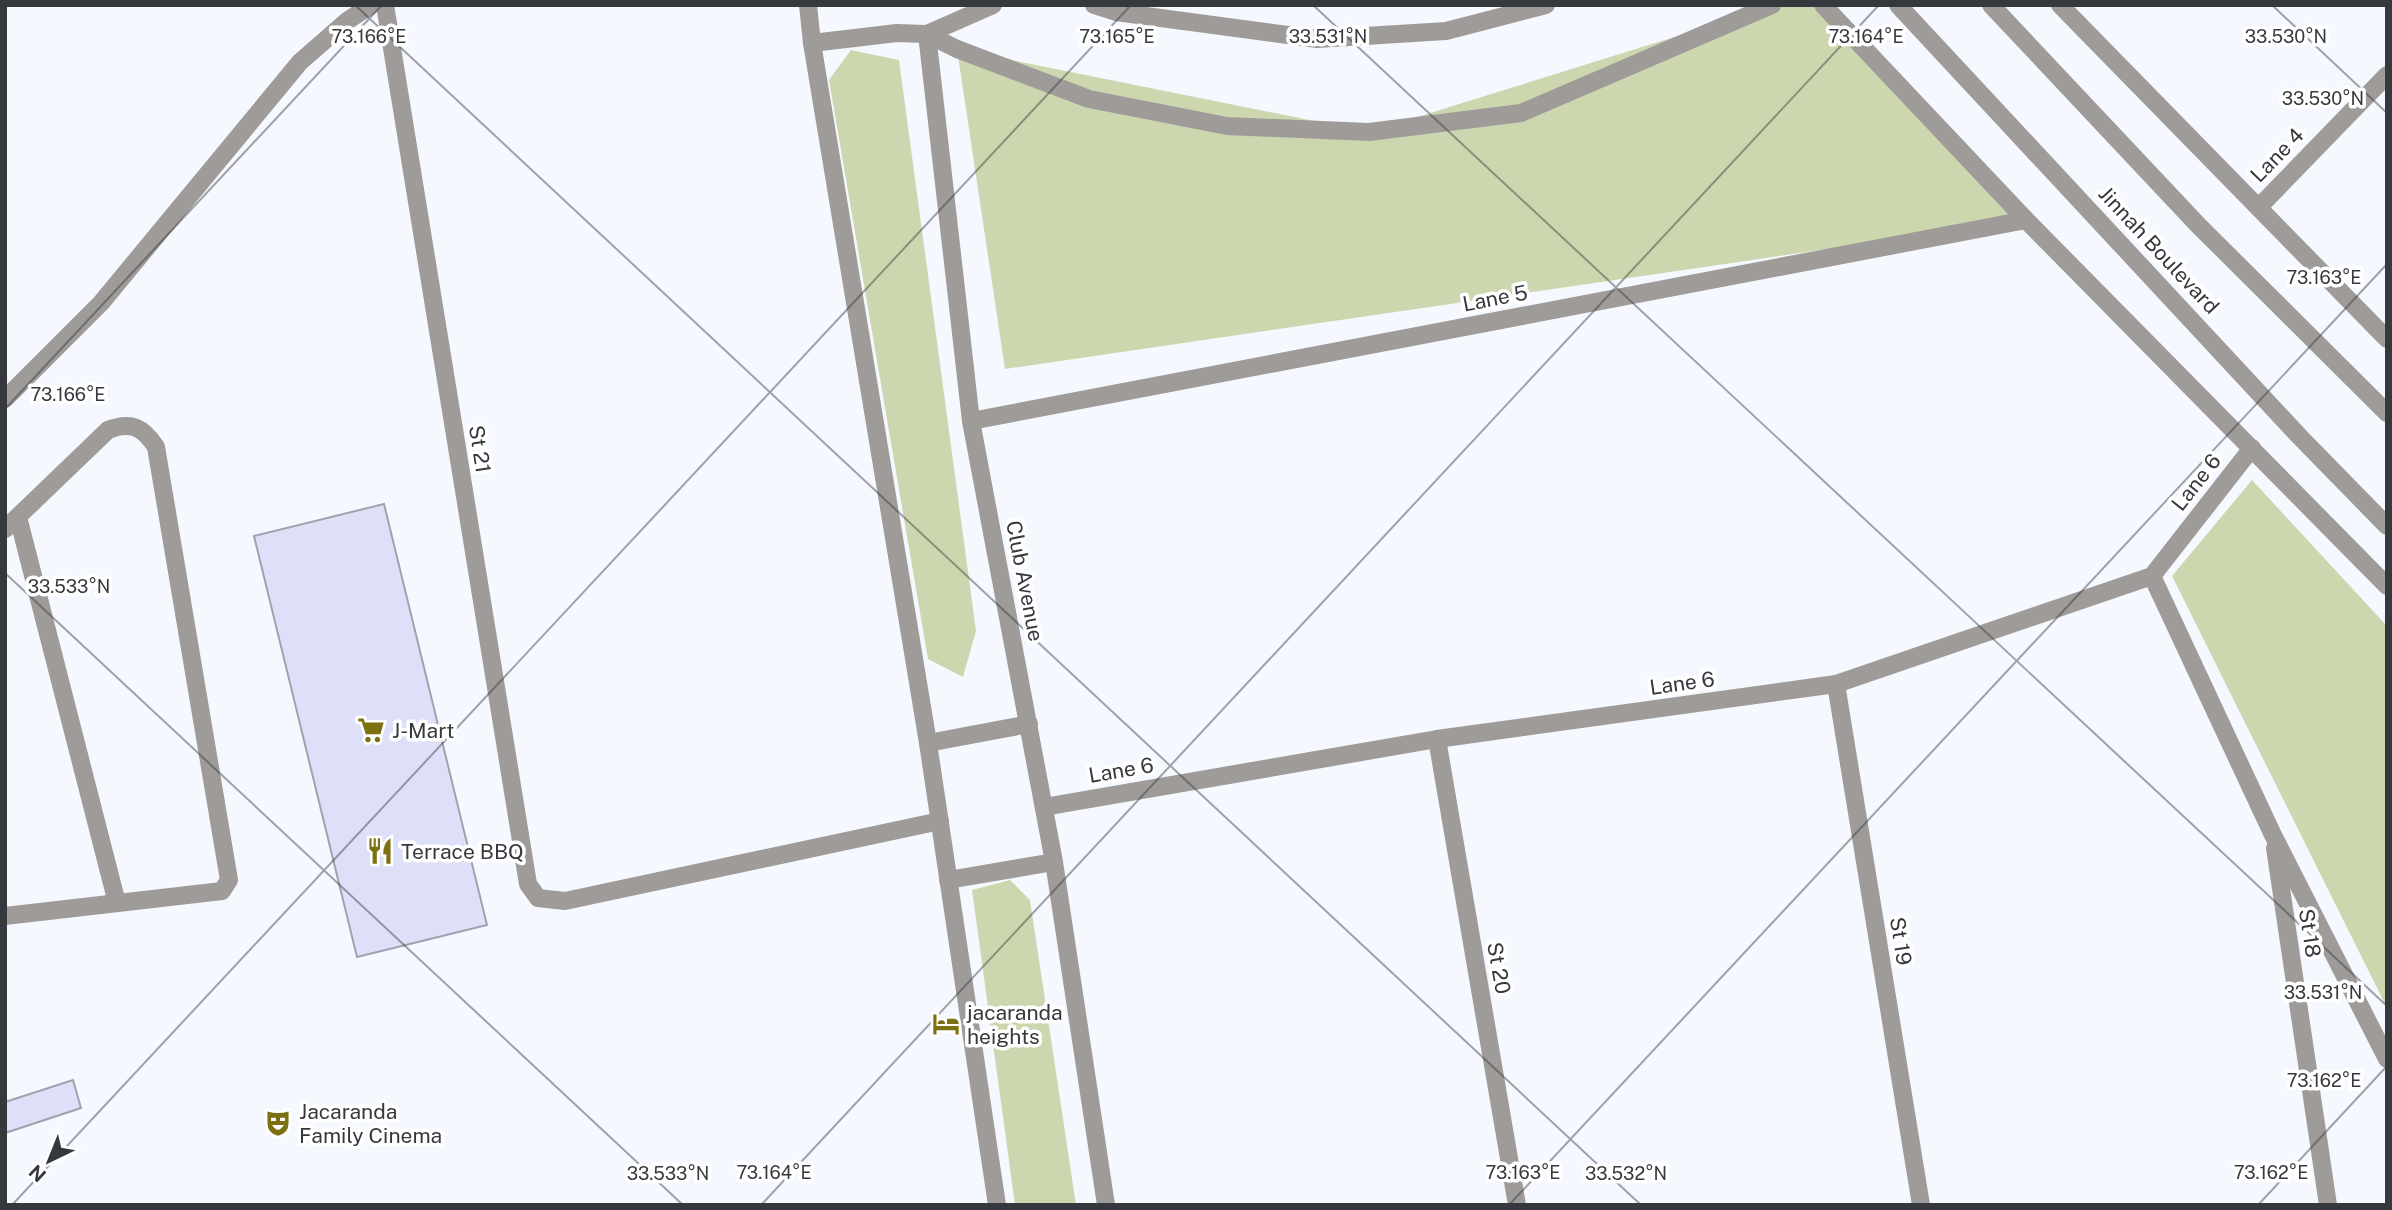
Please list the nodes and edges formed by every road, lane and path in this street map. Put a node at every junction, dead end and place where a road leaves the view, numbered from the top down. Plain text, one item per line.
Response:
1 (371, 5) edge
2 (385, 5) edge
3 (808, 5) edge
4 (993, 5) edge
5 (1094, 5) edge
6 (1546, 5) edge
7 (1772, 5) edge
8 (1824, 5) edge
9 (1898, 5) edge
10 (1991, 5) edge
11 (2060, 5) edge
12 (927, 34) junction
13 (811, 43) junction
14 (2387, 75) edge
15 (2259, 207) junction
16 (2026, 220) junction
17 (2387, 339) edge
18 (5, 399) edge
19 (2387, 413) edge
20 (971, 421) junction
21 (2252, 448) junction
22 (12, 523) edge
23 (2387, 526) edge
24 (2152, 576) junction
25 (2387, 586) edge
26 (1836, 684) junction
27 (1029, 724) junction
28 (1437, 739) junction
29 (928, 743) junction
30 (1044, 807) junction
31 (940, 821) junction
32 (2272, 834) junction
33 (1055, 862) junction
34 (948, 880) junction
35 (5, 898) edge
36 (117, 903) junction
37 (9, 916) edge
38 (2387, 1059) edge
39 (997, 1205) edge
40 (1106, 1205) edge
41 (1517, 1205) edge
42 (1921, 1205) edge
43 (2328, 1205) edge

1 - 18 street
2 - 31 street, St 21
3 - 13 street
4 - 12 street
5 - 6 street
7 - 12 street
8 - 16 street
9 - 23 street, Jinnah Boulevard
10 - 19 street
11 - 15 street
12 - 13 street
12 - 20 street, Club Avenue
13 - 29 street
14 - 15 street, Lane 4
15 - 17 street
16 - 20 street, Lane 5
16 - 21 street
20 - 27 street, Club Avenue
21 - 24 street, Lane 6
21 - 25 street
22 - 36 street
22 - 36 street
24 - 26 street, Lane 6
24 - 32 street
26 - 28 street, Lane 6
26 - 42 street, St 19
27 - 29 street
27 - 30 street, Club Avenue
28 - 30 street, Lane 6
28 - 41 street, St 20
29 - 31 street
30 - 33 street, Club Avenue
31 - 34 street
32 - 38 street
32 - 43 street, St 18
33 - 34 street
33 - 40 street, Club Avenue
34 - 39 street
35 - 37 street
36 - 37 street

